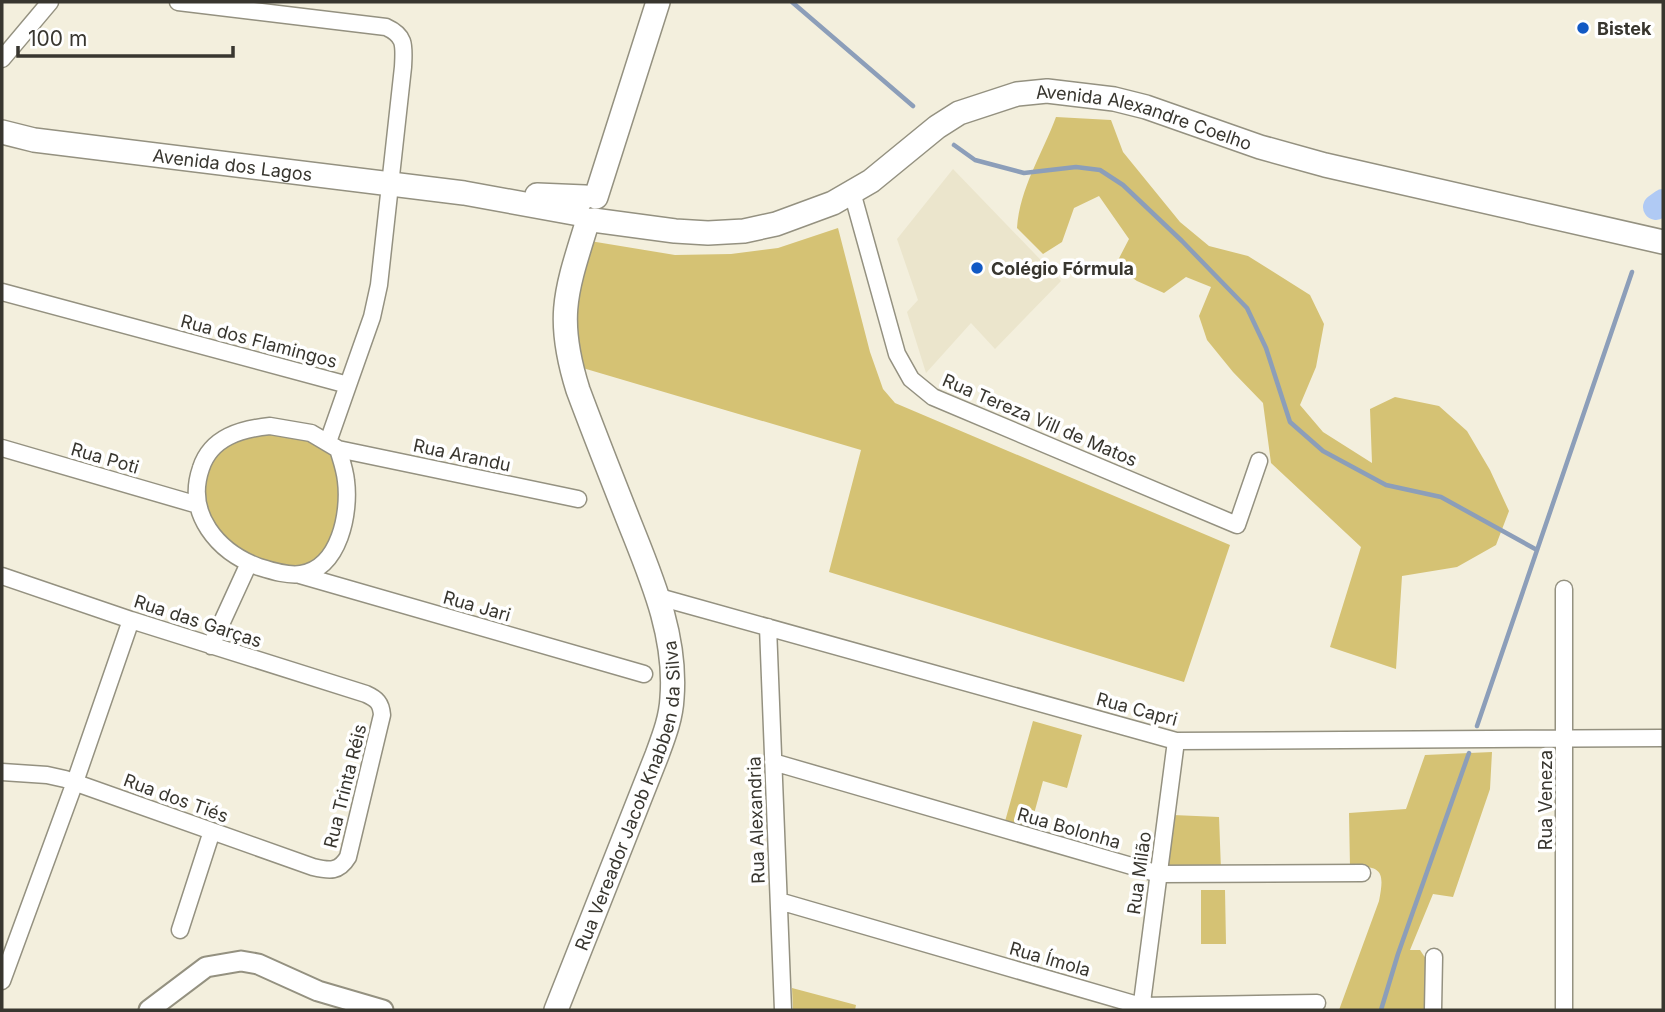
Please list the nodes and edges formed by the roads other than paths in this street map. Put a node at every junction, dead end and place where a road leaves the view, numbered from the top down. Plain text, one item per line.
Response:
1 (50, 2) edge
2 (178, 2) edge
3 (658, 2) edge
4 (2, 59) edge
5 (2, 132) edge
6 (390, 184) junction
7 (852, 192) junction
8 (590, 208) junction
9 (1663, 242) edge
10 (2, 292) edge
11 (348, 384) junction
12 (333, 446) junction
13 (2, 448) edge
14 (1259, 461) dead end
15 (578, 499) dead end
16 (198, 505) junction
17 (249, 563) junction
18 (300, 575) junction
19 (2, 576) edge
20 (1564, 589) dead end
21 (659, 597) junction
22 (131, 620) junction
23 (768, 627) junction
24 (211, 646) junction
25 (644, 674) dead end
26 (381, 706) joint
27 (1663, 738) edge
28 (1564, 739) junction
29 (1176, 741) junction
30 (774, 762) junction
31 (2, 772) edge
32 (75, 782) junction
33 (212, 831) junction
34 (334, 871) joint
35 (1362, 873) dead end
36 (1159, 874) junction
37 (779, 901) junction
38 (180, 930) dead end
39 (1434, 957) dead end
40 (2, 981) edge
41 (1317, 1003) dead end
42 (1141, 1008) edge
43 (149, 1010) edge
44 (383, 1010) edge
45 (556, 1010) edge
46 (783, 1010) edge
47 (1433, 1010) edge
48 (1564, 1010) edge

1 - 4 street
2 - 6 street, Rua dos Flamingos
3 - 8 main road, Rua Vereador Jacob Knabben da Silva
5 - 6 main road, Avenida dos Lagos
6 - 8 main road, Avenida dos Lagos
6 - 11 street, Rua dos Flamingos
7 - 8 main road, Avenida Alexandre Coelho
7 - 9 main road, Avenida Alexandre Coelho
7 - 14 street, Rua Tereza Vill de Matos
8 - 21 main road, Rua Vereador Jacob Knabben da Silva
10 - 11 street, Rua dos Flamingos
11 - 12 street
12 - 15 street, Rua Arandu
12 - 16 street
12 - 18 street
13 - 16 street, Rua Poti
16 - 17 street
17 - 18 street
17 - 24 street
18 - 25 street, Rua Jari
19 - 22 street, Rua das Garças
20 - 28 street, Rua Veneza
21 - 23 street, Rua Capri
21 - 45 main road, Rua Vereador Jacob Knabben da Silva
22 - 24 street, Rua das Garças
22 - 32 street
23 - 29 street, Rua Capri
23 - 30 street, Rua Alexandria
24 - 26 street, Rua das Garças
26 - 34 street, Rua Trinta Réis
27 - 28 street, Rua Capri
28 - 29 street, Rua Capri
28 - 48 street, Rua Veneza
29 - 36 street, Rua Milão
30 - 36 street, Rua Bolonha
30 - 37 street, Rua Alexandria
31 - 32 street, Rua dos Tiés
32 - 33 street, Rua dos Tiés
32 - 40 street
33 - 34 street, Rua dos Tiés
33 - 38 street
35 - 36 street, Rua Bolonha
36 - 42 street, Rua Milão
37 - 42 street, Rua Ímola
37 - 46 street, Rua Alexandria
39 - 47 street
41 - 42 street, Rua Ímola
43 - 44 street

